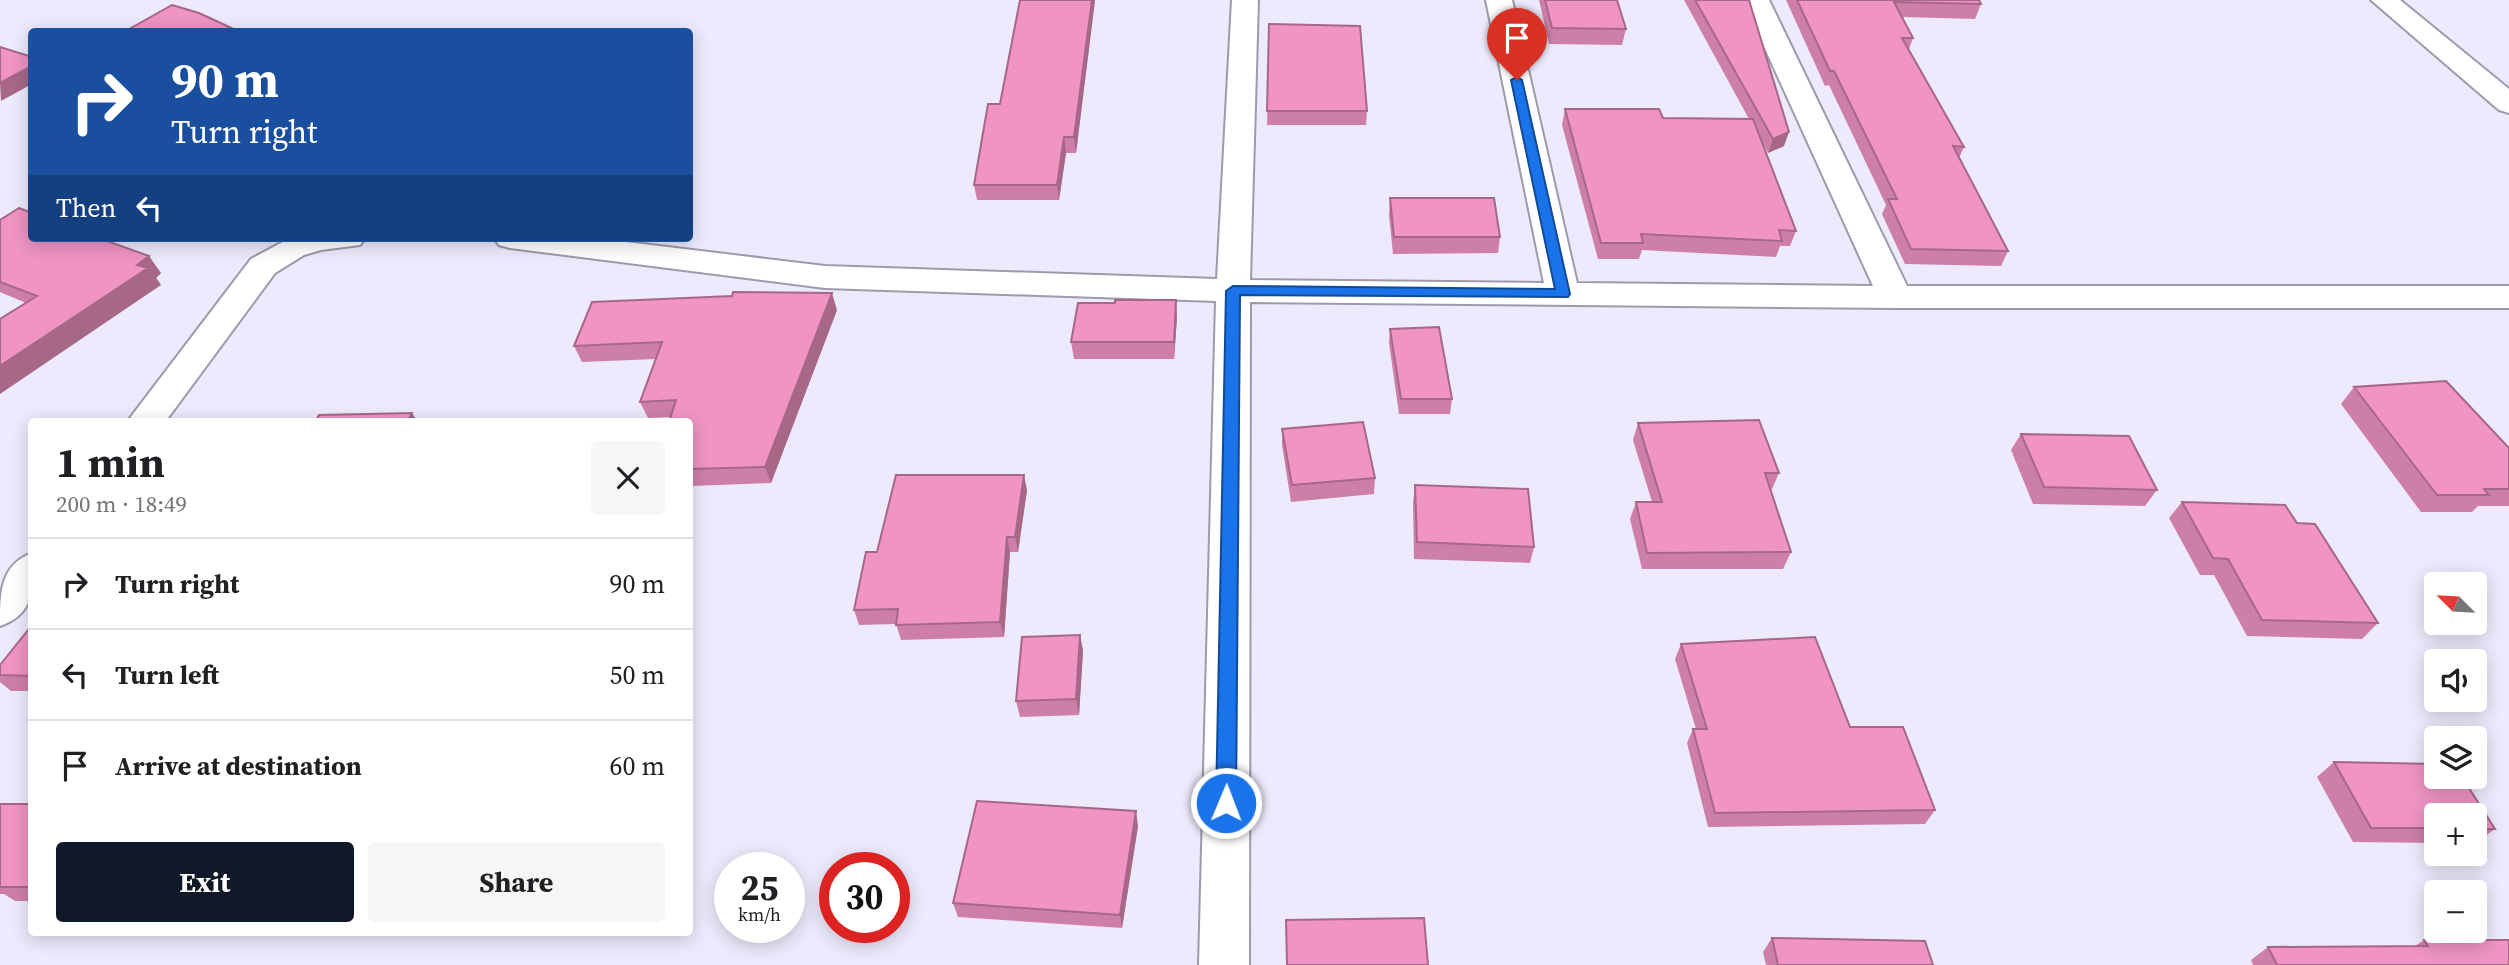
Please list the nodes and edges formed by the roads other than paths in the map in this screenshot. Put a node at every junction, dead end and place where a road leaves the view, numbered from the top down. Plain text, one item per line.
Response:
1 (1245, 0) edge
2 (1499, 0) edge
3 (1756, 0) edge
4 (2384, 0) edge
5 (2509, 104) edge
6 (312, 242) edge
7 (542, 242) edge
8 (1233, 291) junction
9 (1563, 294) junction
10 (1895, 296) junction
11 (2509, 297) edge
12 (148, 418) edge
13 (28, 574) edge
14 (0, 610) edge
15 (1224, 965) edge

1 - 8 street
2 - 9 street
3 - 10 street
4 - 5 street
6 - 12 street
7 - 8 street
8 - 9 street
8 - 15 street
9 - 10 street
10 - 11 street
13 - 14 street

